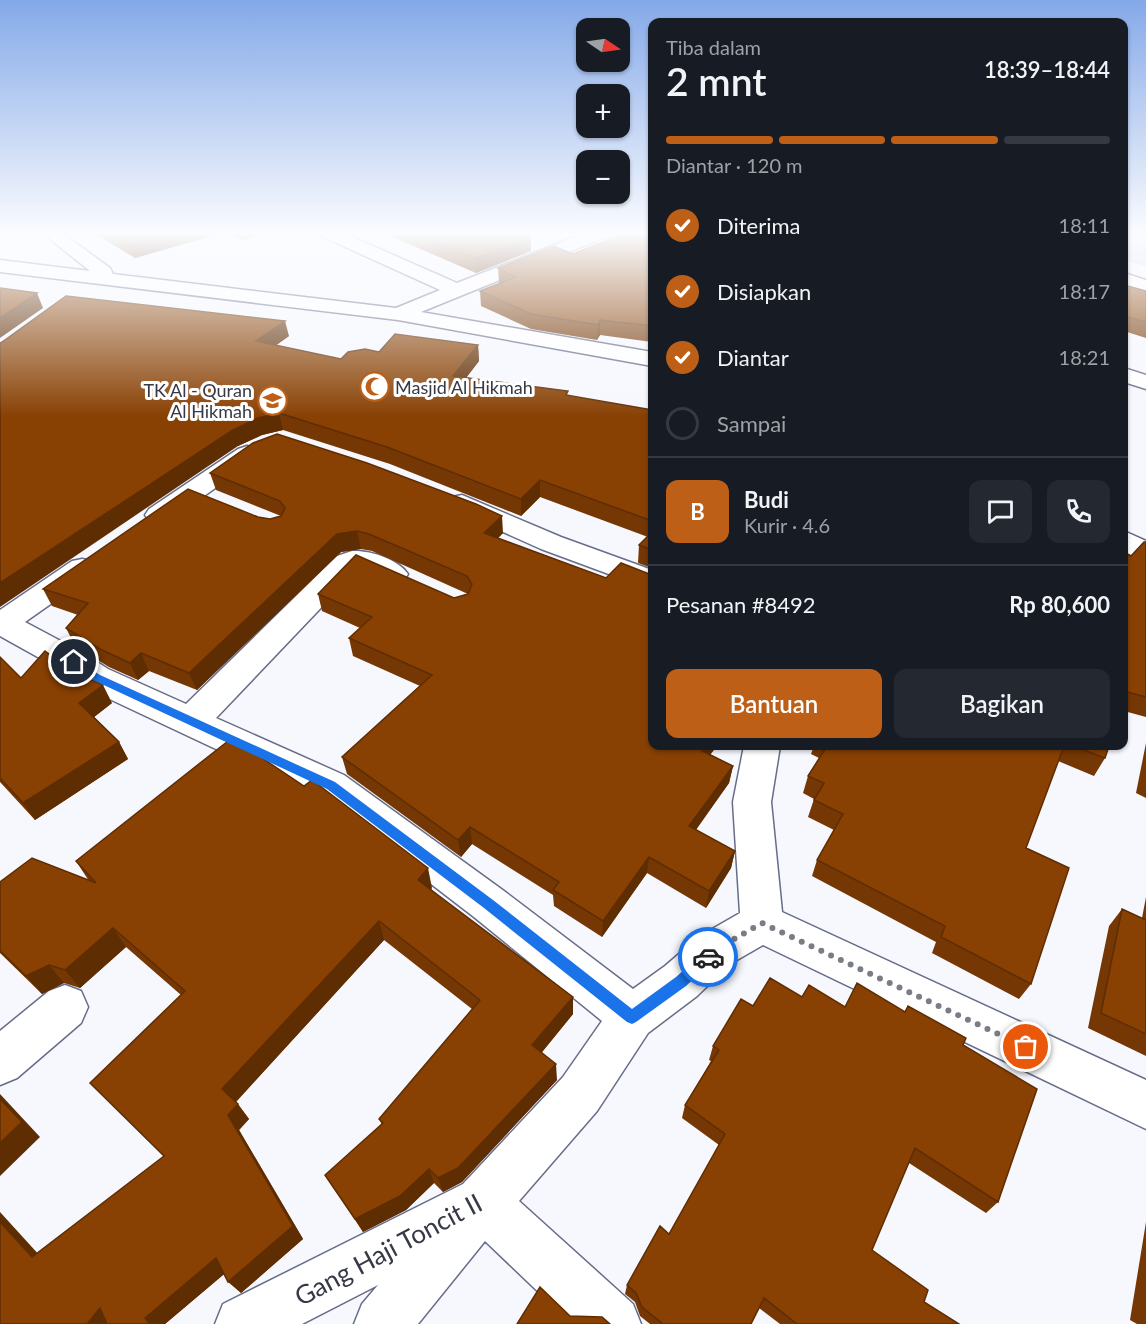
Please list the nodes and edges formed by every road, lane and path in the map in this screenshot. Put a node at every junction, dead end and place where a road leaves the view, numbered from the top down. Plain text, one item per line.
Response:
1 (74, 294) edge
2 (233, 294) edge
3 (446, 294) edge
4 (174, 307) edge
5 (398, 314) junction
6 (648, 358) edge
7 (1128, 376) edge
8 (1146, 382) edge
9 (272, 442) edge
10 (192, 493) junction
11 (434, 493) edge
12 (223, 506) edge
13 (136, 530) edge
14 (1128, 542) edge
15 (1146, 553) edge
16 (98, 556) edge
17 (648, 578) edge
18 (414, 584) edge
19 (2, 625) edge
20 (192, 720) junction
21 (761, 750) edge
22 (762, 923) junction
23 (65, 1007) dead end
24 (632, 1017) junction
25 (0, 1061) edge
26 (1146, 1104) edge
27 (482, 1203) junction
28 (243, 1324) edge
29 (382, 1324) edge
30 (613, 1324) edge

1 - 4 street
2 - 5 street
3 - 5 street
5 - 6 street
7 - 8 street
9 - 10 street
10 - 12 street
10 - 13 street
11 - 17 street
14 - 15 street
16 - 19 street
18 - 20 street
19 - 20 street
20 - 24 street
21 - 22 street
22 - 24 street, Gang Haji Toncit II
22 - 26 street
23 - 25 street
24 - 27 street, Gang Haji Toncit II
27 - 28 street, Gang Haji Toncit II
27 - 29 street
27 - 30 street

